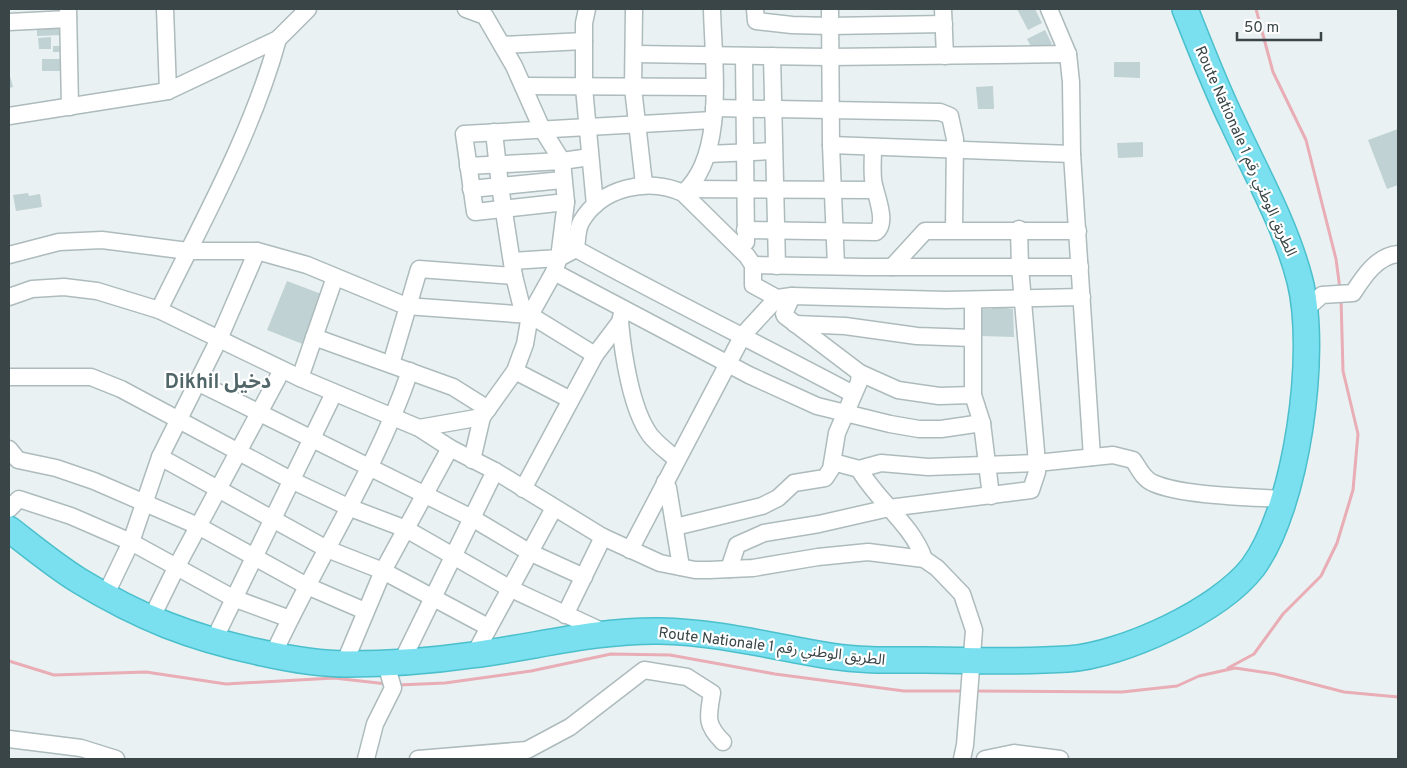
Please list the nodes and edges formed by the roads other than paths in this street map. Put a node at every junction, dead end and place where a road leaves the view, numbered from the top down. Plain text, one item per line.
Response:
1 (165, 9) edge
2 (308, 9) edge
3 (466, 9) edge
4 (587, 9) edge
5 (634, 9) edge
6 (712, 9) edge
7 (755, 9) edge
8 (830, 9) edge
9 (1048, 9) edge
10 (1185, 9) edge
11 (489, 12) edge
12 (68, 14) edge
13 (944, 17) edge
14 (9, 22) edge
15 (830, 26) junction
16 (278, 40) junction
17 (584, 41) junction
18 (502, 45) junction
19 (635, 54) junction
20 (1068, 54) junction
21 (712, 56) junction
22 (744, 56) junction
23 (772, 56) junction
24 (945, 56) junction
25 (829, 57) junction
26 (523, 86) junction
27 (713, 86) junction
28 (584, 88) junction
29 (633, 88) junction
30 (168, 91) junction
31 (70, 106) junction
32 (773, 109) junction
33 (831, 109) junction
34 (744, 110) junction
35 (713, 114) junction
36 (9, 116) edge
37 (637, 124) junction
38 (586, 128) junction
39 (542, 129) junction
40 (494, 132) junction
41 (831, 145) junction
42 (873, 147) junction
43 (954, 150) junction
44 (773, 151) junction
45 (744, 152) junction
46 (708, 154) junction
47 (1072, 154) junction
48 (590, 157) junction
49 (562, 162) junction
50 (498, 163) junction
51 (468, 166) junction
52 (562, 180) junction
53 (644, 184) junction
54 (500, 186) junction
55 (832, 188) junction
56 (471, 189) junction
57 (774, 190) junction
58 (875, 190) junction
59 (686, 191) junction
60 (745, 191) junction
61 (566, 202) junction
62 (595, 205) junction
63 (504, 209) junction
64 (1019, 229) junction
65 (745, 230) junction
66 (776, 230) junction
67 (954, 230) junction
68 (835, 231) junction
69 (1078, 231) junction
70 (576, 249) junction
71 (188, 251) junction
72 (257, 251) junction
73 (1398, 254) edge
74 (9, 255) edge
75 (750, 261) junction
76 (556, 265) junction
77 (777, 266) junction
78 (836, 266) junction
79 (892, 267) junction
80 (1020, 267) junction
81 (1080, 267) junction
82 (513, 268) junction
83 (335, 277) junction
84 (1082, 296) junction
85 (784, 297) junction
86 (9, 298) edge
87 (1024, 298) junction
88 (973, 300) junction
89 (406, 306) junction
90 (159, 310) junction
91 (1305, 310) junction
92 (530, 315) junction
93 (621, 316) junction
94 (795, 324) junction
95 (743, 335) junction
96 (314, 337) junction
97 (972, 338) junction
98 (219, 339) junction
99 (594, 355) junction
100 (391, 364) junction
101 (729, 364) junction
102 (282, 370) junction
103 (410, 371) junction
104 (515, 371) junction
105 (860, 373) junction
106 (300, 378) junction
107 (9, 379) edge
108 (197, 382) junction
109 (334, 394) junction
110 (854, 394) junction
111 (973, 396) junction
112 (569, 399) junction
113 (258, 411) junction
114 (485, 413) junction
115 (845, 413) junction
116 (394, 417) junction
117 (178, 419) junction
118 (982, 423) junction
119 (418, 428) junction
120 (313, 439) junction
121 (450, 448) junction
122 (238, 450) junction
123 (1092, 457) junction
124 (160, 458) junction
125 (12, 459) edge
126 (676, 459) junction
127 (472, 460) junction
128 (833, 462) junction
129 (1037, 462) junction
130 (987, 464) junction
131 (370, 468) junction
132 (859, 469) junction
133 (495, 471) junction
134 (291, 480) junction
135 (665, 482) junction
136 (219, 489) junction
137 (523, 489) junction
138 (425, 494) junction
139 (991, 496) junction
140 (1282, 499) junction
141 (145, 502) junction
142 (348, 507) junction
143 (554, 508) junction
144 (9, 509) edge
145 (893, 512) junction
146 (472, 518) junction
147 (272, 519) junction
148 (198, 526) junction
149 (675, 527) junction
150 (9, 529) edge
151 (406, 529) junction
152 (603, 537) junction
153 (131, 542) junction
154 (328, 549) junction
155 (630, 550) junction
156 (529, 552) junction
157 (453, 557) junction
158 (253, 558) junction
159 (924, 559) junction
160 (177, 566) junction
161 (681, 567) junction
162 (728, 569) junction
163 (383, 571) junction
164 (584, 576) junction
165 (307, 586) junction
166 (509, 588) junction
167 (105, 596) junction
168 (434, 596) junction
169 (233, 598) junction
170 (365, 611) junction
171 (565, 615) junction
172 (151, 619) junction
173 (290, 619) junction
174 (488, 627) junction
175 (606, 633) junction
176 (213, 642) junction
177 (273, 655) junction
178 (474, 655) junction
179 (344, 664) junction
180 (394, 664) junction
181 (971, 665) junction
182 (9, 739) edge
183 (723, 742) dead end
184 (964, 752) edge
185 (116, 759) edge
186 (366, 759) edge
187 (418, 759) edge
188 (985, 759) edge
189 (1060, 759) edge

1 - 30 street
2 - 16 street
3 - 11 street
4 - 17 street
5 - 19 street
6 - 21 street
7 - 15 street
8 - 15 street
9 - 20 street
10 - 91 highway, Route Nationale الطريق الوطني رقم 1
11 - 18 street
12 - 14 street
12 - 31 street
13 - 15 street
13 - 24 street
15 - 25 street
16 - 30 street
16 - 71 street
17 - 18 street
17 - 28 street
18 - 26 street
19 - 21 street
19 - 29 street
20 - 24 street
20 - 47 street
21 - 22 street
21 - 27 street
22 - 23 street
22 - 34 street
23 - 25 street
23 - 32 street
24 - 25 street
25 - 33 street
26 - 28 street
26 - 39 street
27 - 29 street
27 - 35 street
28 - 29 street
28 - 38 street
29 - 37 street
30 - 31 street
31 - 36 street
32 - 33 street
32 - 34 street
32 - 44 street
33 - 41 street
33 - 43 street
34 - 35 street
34 - 45 street
35 - 37 street
35 - 46 street
37 - 38 street
37 - 53 street
38 - 39 street
38 - 48 street
39 - 40 street
39 - 49 street
40 - 50 street
40 - 51 street
41 - 42 street
41 - 55 street
42 - 43 street
42 - 58 street
43 - 47 street
43 - 67 street
44 - 45 street
44 - 57 street
45 - 46 street
45 - 60 street
46 - 59 street
47 - 69 street
48 - 49 street
48 - 62 street
49 - 50 street
49 - 52 street
50 - 51 street
50 - 54 street
51 - 56 street
52 - 54 street
52 - 61 street
53 - 59 street
53 - 62 street
54 - 56 street
54 - 63 street
55 - 57 street
55 - 58 street
55 - 68 street
56 - 63 street
57 - 60 street
57 - 66 street
58 - 68 street
59 - 60 street
59 - 75 street
60 - 65 street
61 - 63 street
61 - 76 street
62 - 70 street
63 - 82 street
64 - 67 street
64 - 69 street
64 - 80 street
65 - 66 street
65 - 75 street
66 - 68 street
66 - 77 street
67 - 79 street
68 - 78 street
69 - 81 street
70 - 76 street
70 - 95 street
71 - 72 street
71 - 74 street
71 - 90 street
72 - 83 street
72 - 98 street
73 - 91 street
75 - 77 street
75 - 85 street
76 - 82 street
76 - 92 street
76 - 93 street
77 - 78 street
78 - 79 street
79 - 80 street
80 - 81 street
80 - 87 street
81 - 84 street
82 - 89 street
82 - 92 street
83 - 89 street
83 - 96 street
84 - 87 street
84 - 123 street
85 - 88 street
85 - 94 street
85 - 95 street
86 - 90 street
87 - 88 street
87 - 129 street
88 - 97 street
89 - 92 street
89 - 100 street
90 - 98 street
91 - 140 highway, Route Nationale الطريق الوطني رقم 1
92 - 99 street
92 - 104 street
93 - 99 street
93 - 101 street
93 - 126 street
94 - 97 street
94 - 105 street
95 - 101 street
95 - 110 street
96 - 100 street
96 - 106 street
97 - 111 street
98 - 102 street
98 - 108 street
99 - 112 street
100 - 103 street
101 - 115 street
101 - 126 street
102 - 106 street
102 - 113 street
103 - 114 street
103 - 116 street
104 - 112 street
104 - 114 street
105 - 110 street
105 - 111 street
106 - 109 street
107 - 117 street
108 - 113 street
108 - 117 street
109 - 116 street
109 - 120 street
110 - 115 street
111 - 118 street
112 - 137 street
113 - 120 street
113 - 122 street
114 - 119 street
114 - 127 street
115 - 118 street
115 - 128 street
116 - 119 street
116 - 131 street
117 - 122 street
117 - 124 street
118 - 130 street
119 - 121 street
120 - 131 street
120 - 134 street
121 - 127 street
121 - 138 street
122 - 134 street
122 - 136 street
123 - 129 street
123 - 140 street
124 - 136 street
124 - 141 street
125 - 141 street
126 - 135 street
127 - 133 street
128 - 132 street
128 - 149 street
129 - 130 street
129 - 139 street
130 - 132 street
130 - 139 street
131 - 138 street
131 - 142 street
132 - 145 street
133 - 137 street
133 - 146 street
134 - 142 street
134 - 147 street
135 - 149 street
135 - 155 street
136 - 147 street
136 - 148 street
137 - 143 street
138 - 146 street
138 - 151 street
139 - 145 street
140 - 181 highway, Route Nationale الطريق الوطني رقم 1
141 - 148 street
141 - 153 street
142 - 151 street
142 - 154 street
143 - 152 street
143 - 156 street
144 - 153 street
145 - 159 street
145 - 162 street
146 - 156 street
146 - 157 street
147 - 154 street
147 - 158 street
148 - 158 street
148 - 160 street
149 - 161 street
150 - 167 highway, Route Nationale الطريق الوطني رقم 1
151 - 157 street
151 - 163 street
152 - 155 street
152 - 164 street
153 - 160 street
153 - 167 street
154 - 163 street
154 - 165 street
155 - 161 street
156 - 164 street
156 - 166 street
157 - 166 street
157 - 168 street
158 - 165 street
158 - 169 street
159 - 162 street
159 - 181 street
160 - 169 street
160 - 172 street
161 - 162 street
163 - 168 street
163 - 170 street
164 - 171 street
165 - 170 street
165 - 173 street
166 - 171 street
166 - 174 street
167 - 172 highway, Route Nationale الطريق الوطني رقم 1
168 - 174 street
168 - 180 street
169 - 173 street
169 - 176 street
170 - 179 street
171 - 175 street
172 - 176 highway, Route Nationale الطريق الوطني رقم 1
173 - 177 street
174 - 178 street
175 - 178 highway, Route Nationale الطريق الوطني رقم 1
175 - 181 highway, Route Nationale الطريق الوطني رقم 1
176 - 177 highway, Route Nationale الطريق الوطني رقم 1
177 - 179 highway, Route Nationale الطريق الوطني رقم 1
178 - 180 highway, Route Nationale الطريق الوطني رقم 1
179 - 180 highway, Route Nationale الطريق الوطني رقم 1
180 - 186 street
181 - 184 street
182 - 185 street
183 - 187 street
188 - 189 street

